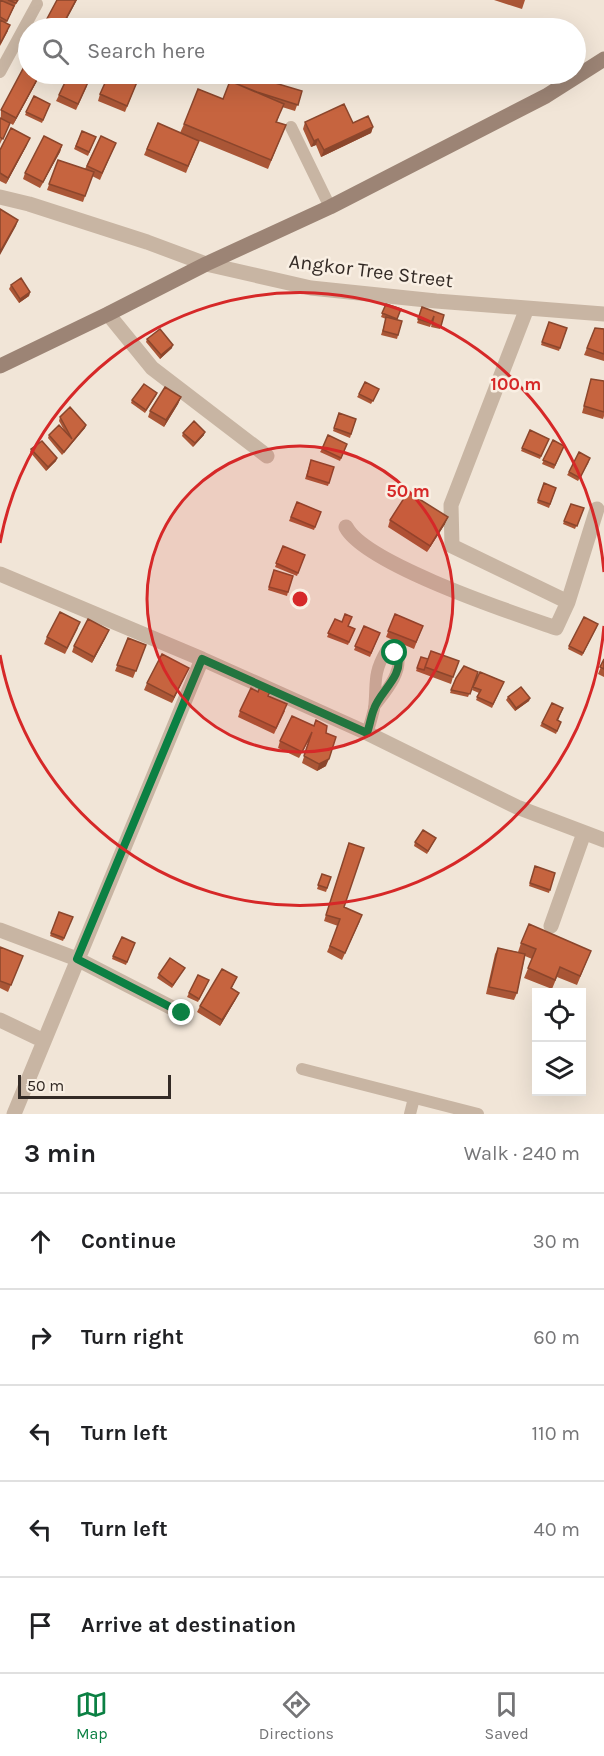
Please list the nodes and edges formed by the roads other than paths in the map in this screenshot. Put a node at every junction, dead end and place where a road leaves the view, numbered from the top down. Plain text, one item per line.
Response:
1 (37, 4) dead end
2 (29, 18) edge
3 (18, 39) edge
4 (604, 59) edge
5 (586, 70) edge
6 (0, 72) edge
7 (565, 84) edge
8 (291, 127) dead end
9 (0, 197) edge
10 (330, 207) junction
11 (206, 264) junction
12 (527, 308) junction
13 (108, 314) junction
14 (604, 314) edge
15 (0, 366) edge
16 (267, 456) dead end
17 (597, 509) dead end
18 (346, 527) dead end
19 (0, 574) edge
20 (568, 602) junction
21 (202, 659) junction
22 (374, 707) dead end
23 (367, 733) junction
24 (584, 833) junction
25 (604, 840) edge
26 (551, 926) dead end
27 (0, 930) edge
28 (77, 959) junction
29 (182, 1013) dead end
30 (0, 1020) edge
31 (45, 1041) junction
32 (302, 1069) dead end
33 (414, 1098) junction
34 (14, 1114) edge
35 (410, 1114) edge
36 (478, 1114) edge

1 - 2 lane
3 - 6 lane
4 - 5 street
7 - 10 street
8 - 10 lane
9 - 11 street, Angkor Tree Street
10 - 11 street
11 - 12 street, Angkor Tree Street
11 - 13 street
12 - 14 street, Angkor Tree Street
12 - 20 street
13 - 15 street
13 - 16 street
17 - 20 street
18 - 20 street
19 - 21 street
21 - 23 street
21 - 28 street
22 - 23 lane
23 - 24 street
24 - 25 street
24 - 26 street
27 - 28 street
28 - 29 street
28 - 31 street
30 - 31 street
31 - 34 street
32 - 33 lane
33 - 35 lane
33 - 36 lane

